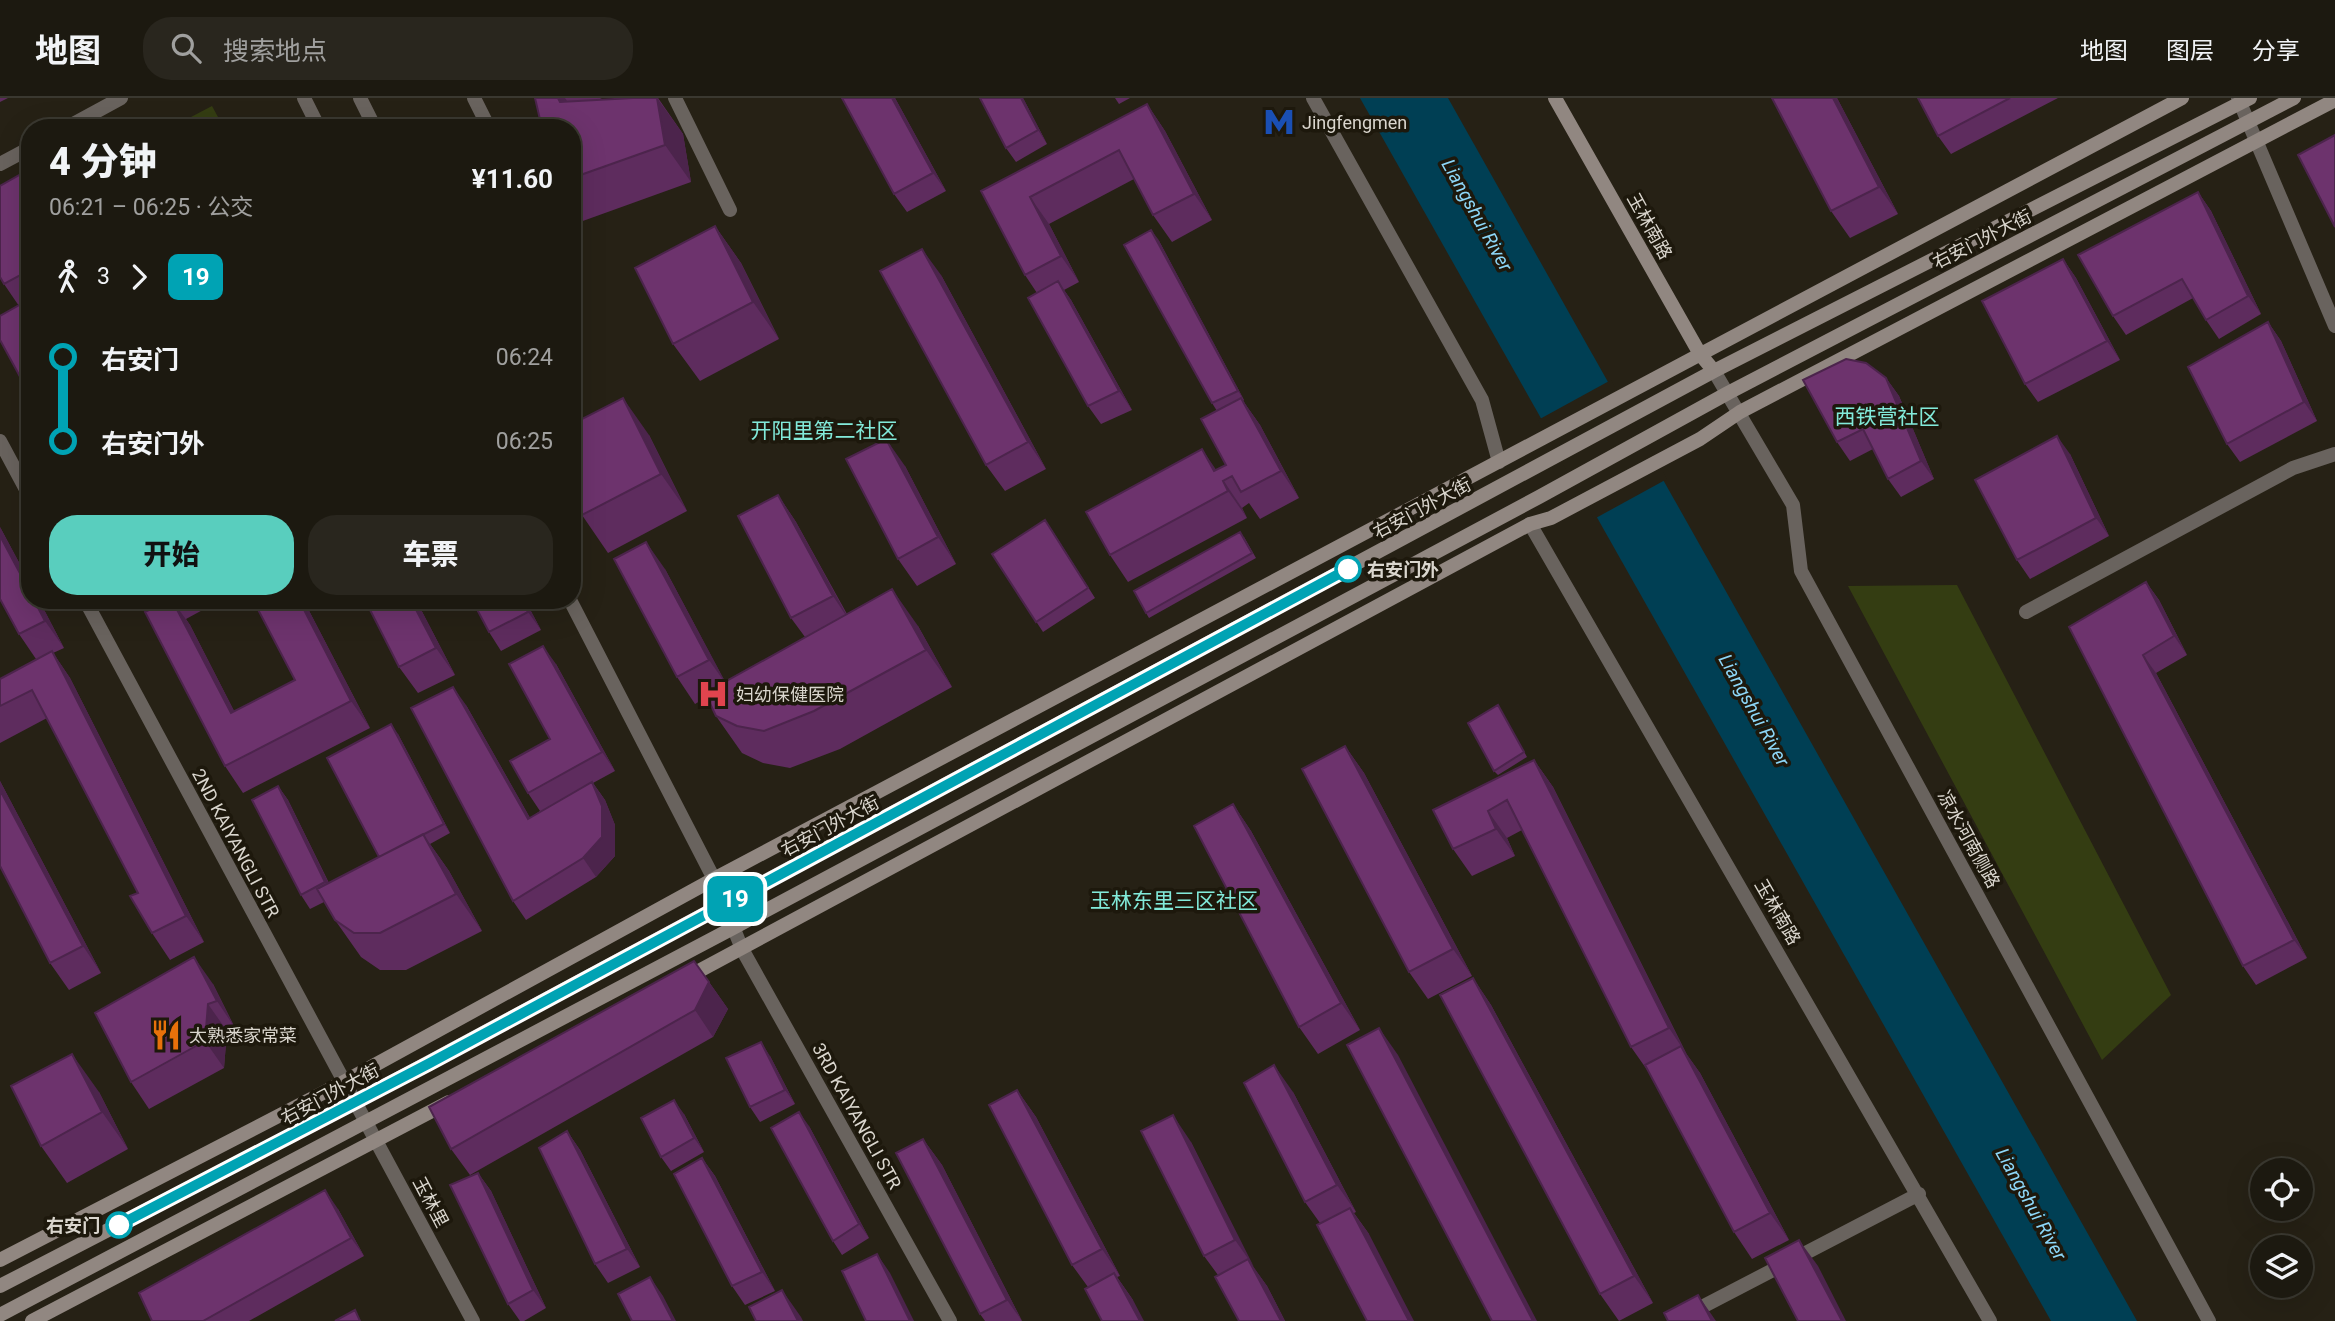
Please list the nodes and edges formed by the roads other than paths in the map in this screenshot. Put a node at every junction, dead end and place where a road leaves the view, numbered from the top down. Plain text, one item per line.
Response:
1 (121, 98) edge
2 (304, 98) edge
3 (360, 98) edge
4 (474, 98) edge
5 (674, 98) edge
6 (1313, 98) edge
7 (1555, 98) edge
8 (2182, 98) edge
9 (2294, 98) edge
10 (2243, 100) edge
11 (2335, 100) edge
12 (82, 119) edge
13 (314, 119) edge
14 (370, 119) edge
15 (484, 119) edge
16 (2249, 123) junction
17 (2257, 141) junction
18 (21, 153) edge
19 (0, 164) edge
20 (730, 210) dead end
21 (2335, 326) edge
22 (1700, 354) junction
23 (1714, 372) junction
24 (1727, 393) junction
25 (1740, 412) junction
26 (0, 441) edge
27 (2335, 454) edge
28 (1499, 462) junction
29 (21, 480) edge
30 (1530, 524) junction
31 (90, 609) edge
32 (575, 609) edge
33 (2026, 612) dead end
34 (714, 879) junction
35 (724, 905) junction
36 (733, 928) junction
37 (742, 949) junction
38 (668, 987) edge
39 (342, 1083) junction
40 (461, 1095) edge
41 (353, 1103) junction
42 (363, 1121) junction
43 (376, 1140) junction
44 (1919, 1195) junction
45 (0, 1260) edge
46 (0, 1286) edge
47 (0, 1315) edge
48 (32, 1321) edge
49 (473, 1321) edge
50 (950, 1321) edge
51 (1675, 1321) edge
52 (1990, 1321) edge
53 (2209, 1321) edge

1 - 12 street
2 - 13 street
3 - 14 street
4 - 15 street
5 - 20 street
6 - 28 street
7 - 22 main road, 玉林南路
8 - 22 main road
9 - 16 main road, 右安门外大街
10 - 16 street
10 - 23 main road, 右安门外大街
11 - 17 main road
16 - 17 street
16 - 24 main road, 右安门外大街
17 - 21 street
17 - 25 main road
18 - 19 street
22 - 23 main road, 玉林南路
22 - 28 main road
23 - 24 street, 凉水河南侧路
23 - 35 main road, 右安门外大街
24 - 25 street, 凉水河南侧路
24 - 36 main road, 右安门外大街
25 - 30 main road
25 - 53 street, 凉水河南侧路
26 - 29 street
27 - 33 street
28 - 34 main road
30 - 37 main road
30 - 44 street, 玉林南路
31 - 39 street, 2ND KAIYANGLI STR
32 - 34 street
34 - 35 street
34 - 39 main road
35 - 36 street, 3RD KAIYANGLI STR
35 - 41 main road, 右安门外大街
36 - 37 street, 3RD KAIYANGLI STR
36 - 42 main road, 右安门外大街
37 - 38 main road
37 - 50 street, 3RD KAIYANGLI STR
39 - 41 street, 2ND KAIYANGLI STR
39 - 45 main road
40 - 43 main road
41 - 42 street, 玉林里
41 - 46 main road, 右安门外大街
42 - 43 street, 玉林里
42 - 47 main road, 右安门外大街
43 - 48 main road
43 - 49 street, 玉林里
44 - 51 street
44 - 52 street, 玉林南路

